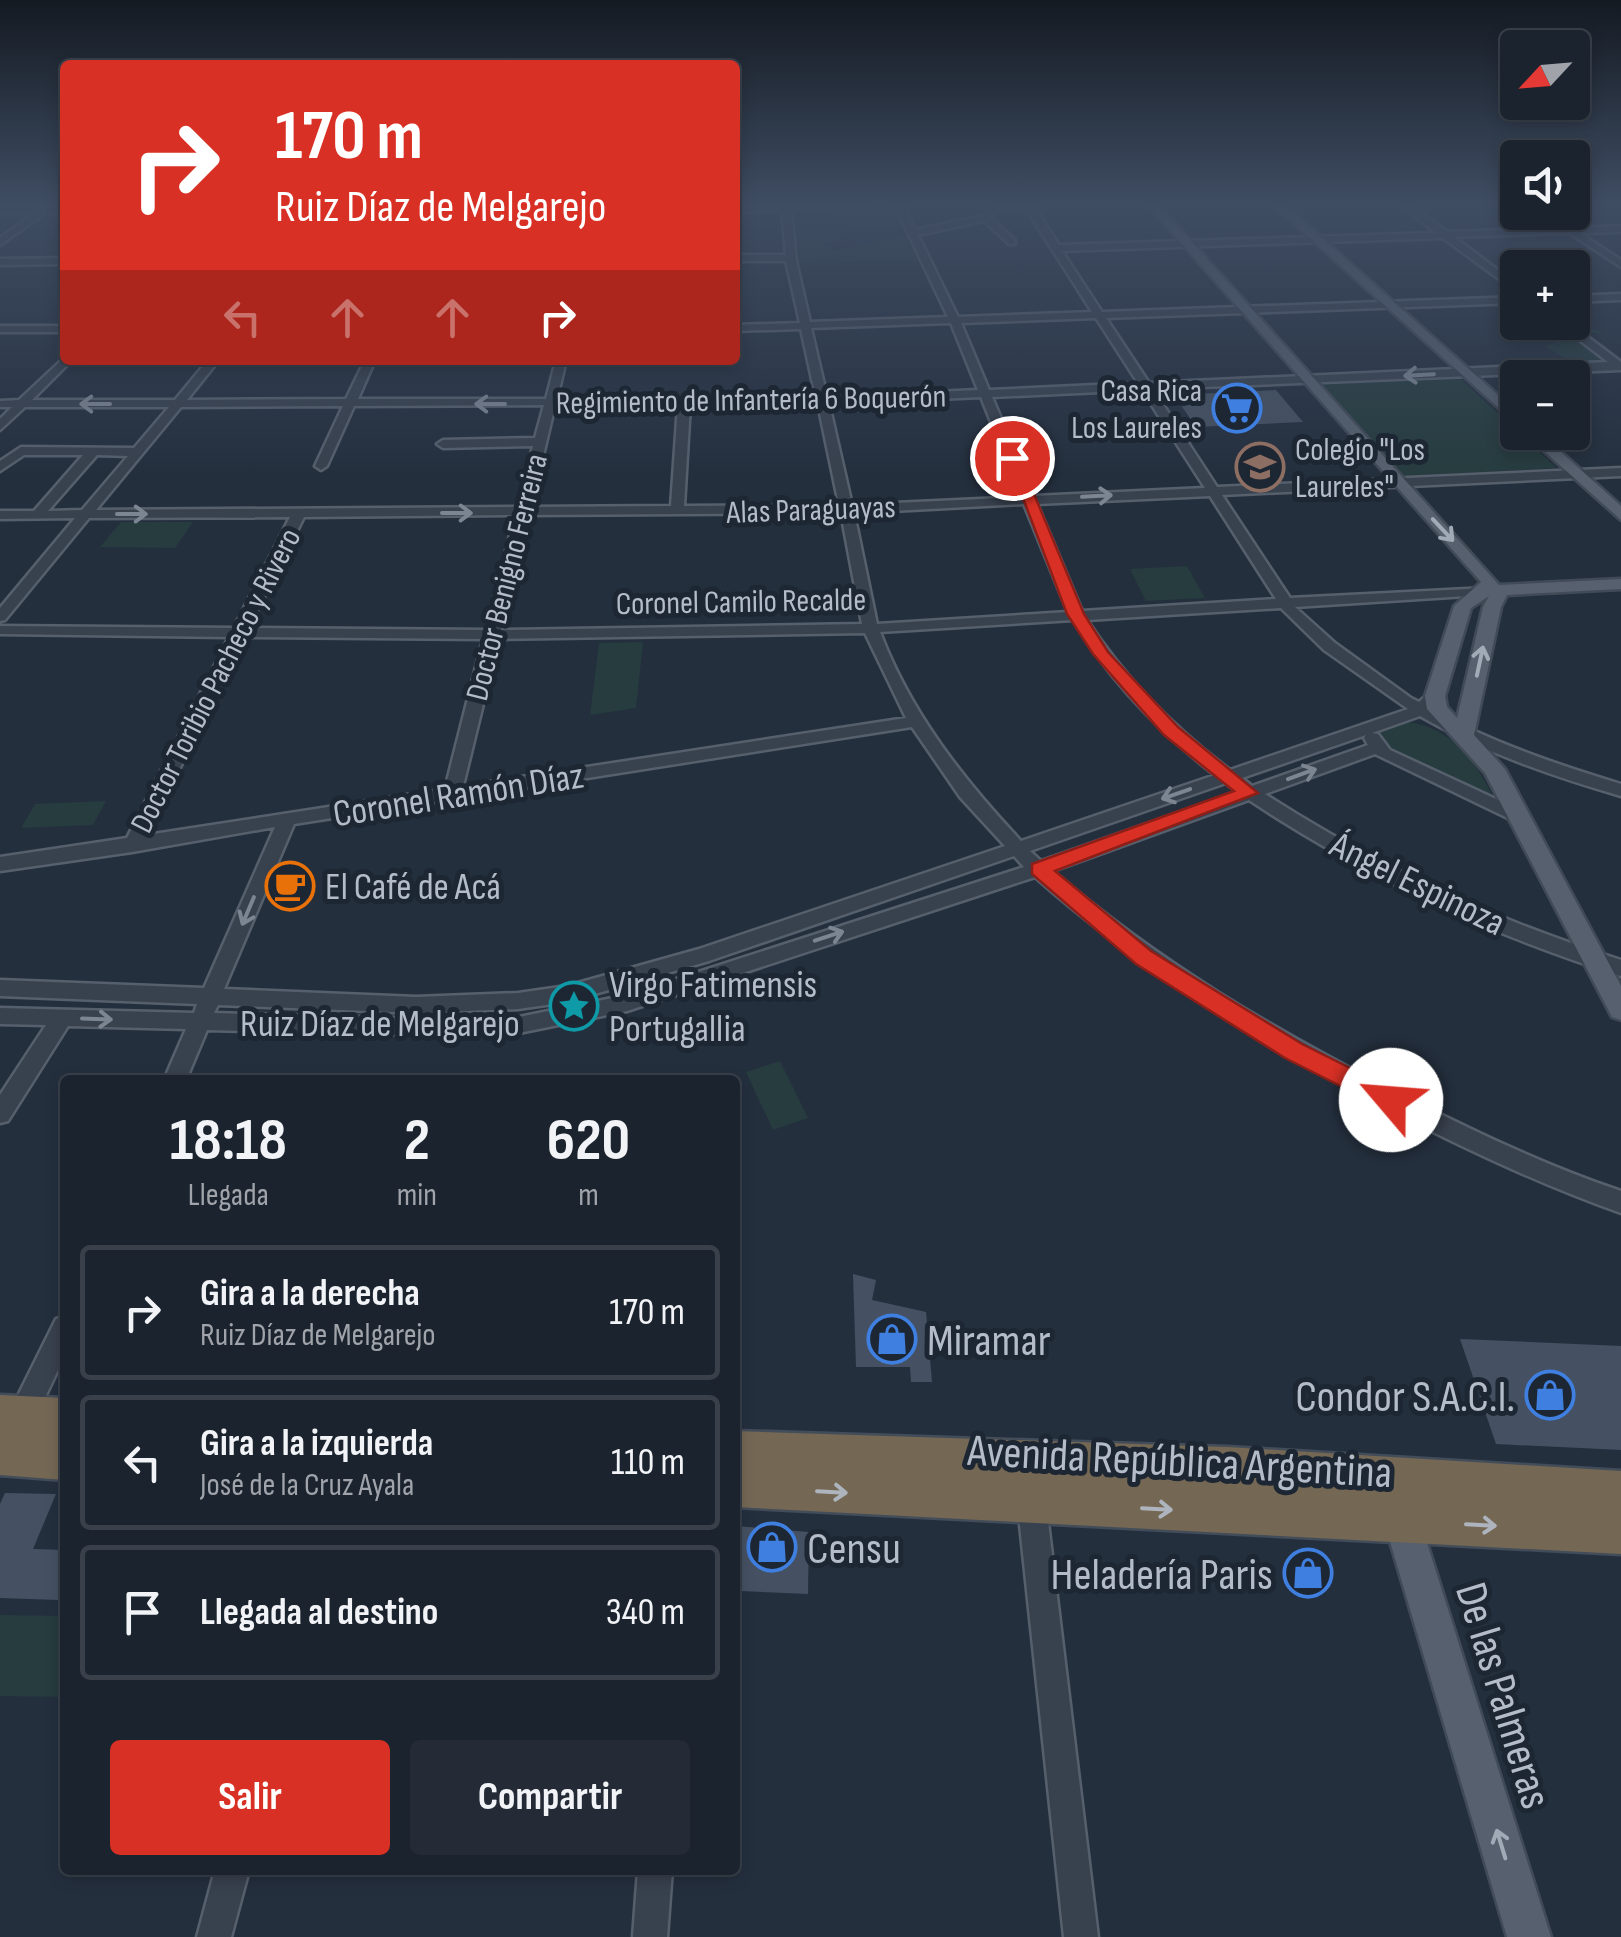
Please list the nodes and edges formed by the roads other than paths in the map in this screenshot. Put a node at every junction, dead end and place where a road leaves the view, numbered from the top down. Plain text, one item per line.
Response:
1 (799, 293) edge
2 (941, 293) edge
3 (1087, 293) edge
4 (1232, 293) edge
5 (1376, 293) edge
6 (1621, 297) edge
7 (1590, 298) edge
8 (1500, 301) edge
9 (1388, 304) junction
10 (1248, 311) junction
11 (1102, 316) junction
12 (954, 321) junction
13 (740, 328) edge
14 (806, 328) junction
15 (0, 329) edge
16 (60, 329) edge
17 (1586, 340) edge
18 (62, 365) edge
19 (210, 365) edge
20 (368, 365) edge
21 (560, 365) edge
22 (1620, 366) edge
23 (1464, 373) junction
24 (1307, 380) junction
25 (1147, 386) junction
26 (984, 394) junction
27 (820, 401) junction
28 (684, 402) junction
29 (0, 404) edge
30 (22, 404) junction
31 (179, 404) junction
32 (350, 404) junction
33 (550, 404) junction
34 (1500, 406) edge
35 (0, 426) edge
36 (540, 442) junction
37 (443, 444) dead end
38 (1550, 450) edge
39 (94, 452) junction
40 (138, 452) junction
41 (321, 466) dead end
42 (0, 467) edge
43 (1621, 472) edge
44 (1576, 474) junction
45 (1398, 482) junction
46 (1216, 490) junction
47 (1030, 499) junction
48 (847, 510) junction
49 (522, 512) junction
50 (677, 512) junction
51 (299, 513) junction
52 (0, 515) edge
53 (37, 515) junction
54 (86, 515) junction
55 (1621, 515) edge
56 (1621, 584) edge
57 (1491, 591) junction
58 (1284, 603) junction
59 (1076, 614) junction
60 (0, 617) edge
61 (872, 629) junction
62 (0, 630) edge
63 (236, 634) junction
64 (490, 635) junction
65 (1435, 696) junction
66 (1416, 712) junction
67 (916, 722) junction
68 (1367, 727) junction
69 (1464, 734) junction
70 (1375, 748) junction
71 (1226, 776) junction
72 (1621, 790) edge
73 (1248, 793) junction
74 (452, 795) junction
75 (1520, 817) junction
76 (286, 822) junction
77 (132, 846) junction
78 (1020, 848) junction
79 (0, 864) edge
80 (1039, 869) junction
81 (1594, 960) junction
82 (707, 965) junction
83 (1621, 968) edge
84 (0, 988) edge
85 (212, 996) junction
86 (475, 1003) junction
87 (1621, 1010) edge
88 (0, 1016) edge
89 (62, 1018) junction
90 (201, 1023) junction
91 (468, 1028) junction
92 (177, 1075) edge
93 (0, 1114) edge
94 (1621, 1202) edge
95 (60, 1336) edge
96 (12, 1416) edge
97 (60, 1418) edge
98 (740, 1452) edge
99 (1, 1458) edge
100 (60, 1459) edge
101 (1027, 1460) junction
102 (1388, 1480) junction
103 (740, 1486) edge
104 (1621, 1492) edge
105 (1032, 1503) junction
106 (1403, 1521) junction
107 (1621, 1533) edge
108 (231, 1875) edge
109 (655, 1875) edge
110 (214, 1937) edge
111 (650, 1937) edge
112 (1081, 1937) edge
113 (1529, 1937) edge

1 - 14 street
2 - 12 street, Ángel Espinoza
3 - 11 street
4 - 10 main road
5 - 9 main road
6 - 7 street
8 - 9 street
9 - 10 street
9 - 23 main road
10 - 11 street
10 - 24 main road
11 - 12 street
11 - 25 street
12 - 14 street
12 - 26 street, Ángel Espinoza
13 - 14 street
14 - 27 street
15 - 16 street
17 - 22 street
18 - 30 street
19 - 31 street
20 - 32 street
21 - 33 street, Doctor Benigno Ferreira
22 - 23 street, Regimiento de Infantería 6 Boquerón
23 -> 24 street, Regimiento de Infantería 6 Boquerón
23 - 34 main road
24 - 25 street, Regimiento de Infantería 6 Boquerón
24 - 45 main road
25 - 26 street, Regimiento de Infantería 6 Boquerón
25 - 46 street
26 - 27 street, Regimiento de Infantería 6 Boquerón
26 - 47 street, Ángel Espinoza
27 - 28 street, Regimiento de Infantería 6 Boquerón
27 - 48 street
28 - 33 street, Regimiento de Infantería 6 Boquerón
28 - 50 street
29 - 30 street, Regimiento de Infantería 6 Boquerón
31 -> 30 street, Regimiento de Infantería 6 Boquerón
30 - 35 street
31 - 32 street, Regimiento de Infantería 6 Boquerón
31 - 40 street
33 -> 32 street, Regimiento de Infantería 6 Boquerón
32 - 41 street
33 - 36 street, Doctor Benigno Ferreira
36 - 37 street
36 - 49 street, Doctor Benigno Ferreira
38 - 44 main road
39 - 40 street
39 - 42 street
39 - 53 street
40 - 54 street
43 - 44 street, Alas Paraguayas
44 - 45 street, Alas Paraguayas
44 - 55 main road
45 - 46 street, Alas Paraguayas
45 -> 57 main road
47 -> 46 street, Alas Paraguayas
46 - 58 street
47 - 48 street, Alas Paraguayas
47 - 59 street, Ángel Espinoza
48 - 50 street, Alas Paraguayas
48 - 61 street
49 - 50 street, Alas Paraguayas
51 -> 49 street, Alas Paraguayas
49 - 64 street, Doctor Benigno Ferreira
54 -> 51 street, Alas Paraguayas
51 - 63 street, Doctor Toribio Pacheco y Rivero
52 - 53 street, Alas Paraguayas
53 - 54 street, Alas Paraguayas
54 - 60 street
56 - 57 main road, Coronel Camilo Recalde
57 - 58 street, Coronel Camilo Recalde
57 - 65 main road
69 -> 57 main road
58 - 59 street, Coronel Camilo Recalde
58 - 66 street
59 - 61 street, Coronel Camilo Recalde
59 - 71 street, Ángel Espinoza
61 - 64 street, Coronel Camilo Recalde
61 - 67 street
62 - 63 street, Coronel Camilo Recalde
63 - 64 street, Coronel Camilo Recalde
63 - 77 street, Doctor Toribio Pacheco y Rivero
64 - 74 street, Doctor Benigno Ferreira
65 - 66 street, Ruiz Díaz de Melgarejo
65 - 69 main road
66 - 68 street, Ruiz Díaz de Melgarejo
66 - 69 street
67 - 74 street, Coronel Ramón Díaz
67 - 78 street
68 - 70 street
68 - 71 street, Ruiz Díaz de Melgarejo
69 - 72 street
69 - 75 main road
73 -> 70 street, Ruiz Díaz de Melgarejo
70 - 75 street
71 - 73 street, Ángel Espinoza
71 -> 78 street, Ruiz Díaz de Melgarejo
73 - 80 street, Ruiz Díaz de Melgarejo
73 - 81 street, Ángel Espinoza
74 - 76 street, Coronel Ramón Díaz
75 - 81 main road
76 - 77 street, Coronel Ramón Díaz
76 -> 85 street
77 - 79 street, Coronel Ramón Díaz
78 - 80 street
78 - 82 street, Ruiz Díaz de Melgarejo
82 -> 80 street, Ruiz Díaz de Melgarejo
80 - 94 street
81 - 83 street, Ángel Espinoza
81 - 87 main road
82 - 86 street, Ruiz Díaz de Melgarejo
82 - 91 street, Ruiz Díaz de Melgarejo
84 - 85 street, Ruiz Díaz de Melgarejo
85 - 86 street, Ruiz Díaz de Melgarejo
85 - 90 street
86 - 91 street
88 - 89 street, Ruiz Díaz de Melgarejo
89 -> 90 street, Ruiz Díaz de Melgarejo
89 - 93 street
90 - 91 street, Ruiz Díaz de Melgarejo
90 - 92 street
95 - 96 street
96 - 97 highway
96 - 99 street
98 - 101 highway, Avenida República Argentina
99 - 100 highway
101 - 102 highway, Avenida República Argentina
101 - 105 street
102 - 104 highway, Avenida República Argentina
102 - 106 main road, De las Palmeras
103 -> 105 highway, Avenida República Argentina
105 -> 106 highway, Avenida República Argentina
105 - 112 street
106 -> 107 highway, Avenida República Argentina
113 -> 106 main road, De las Palmeras
108 - 110 street
109 - 111 street

